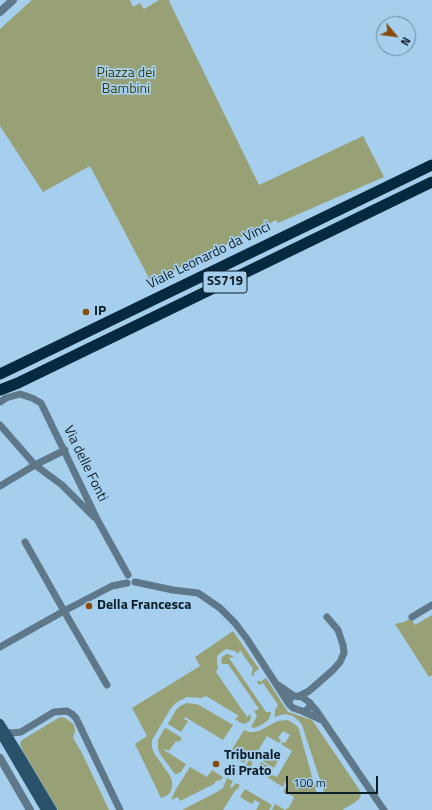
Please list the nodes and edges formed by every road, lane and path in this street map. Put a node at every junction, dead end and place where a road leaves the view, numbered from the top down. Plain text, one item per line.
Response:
1 (13, 0) edge
2 (0, 12) edge
3 (432, 165) edge
4 (432, 182) edge
5 (0, 374) edge
6 (0, 391) edge
7 (0, 402) edge
8 (0, 425) edge
9 (64, 450) junction
10 (35, 464) junction
11 (0, 486) edge
12 (98, 521) junction
13 (25, 542) dead end
14 (128, 579) junction
15 (432, 605) edge
16 (64, 612) junction
17 (328, 617) dead end
18 (412, 617) dead end
19 (0, 647) edge
20 (276, 683) junction
21 (107, 685) dead end
22 (314, 687) junction
23 (296, 696) junction
24 (310, 702) junction
25 (289, 704) junction
26 (302, 711) junction
27 (323, 720) junction
28 (0, 723) edge
29 (3, 732) edge
30 (21, 732) junction
31 (15, 746) junction
32 (0, 758) edge
33 (382, 809) edge
34 (30, 810) edge
35 (48, 810) edge
36 (120, 810) edge

1 - 2 street
3 - 5 highway, Viale Leonardo da Vinci / SS719
4 - 6 highway, SS719
7 - 9 street, Via delle Fonti
8 - 10 street
9 - 10 street
9 - 12 street, Via delle Fonti
10 - 11 street
10 - 12 street
12 - 14 street, Via delle Fonti
13 - 16 street
14 - 16 street
14 - 20 street
15 - 18 street
16 - 19 street
16 - 21 street
17 - 22 street
20 - 23 street
20 - 25 street
22 - 23 street
22 - 24 street
23 - 24 street
23 - 25 street
24 - 26 street
24 - 27 street
25 - 26 street
26 - 27 street
27 - 33 street
28 - 29 main road
29 - 30 street
29 - 31 main road
29 - 35 main road
30 - 31 street
30 - 36 street
31 - 35 main road
32 - 34 street

